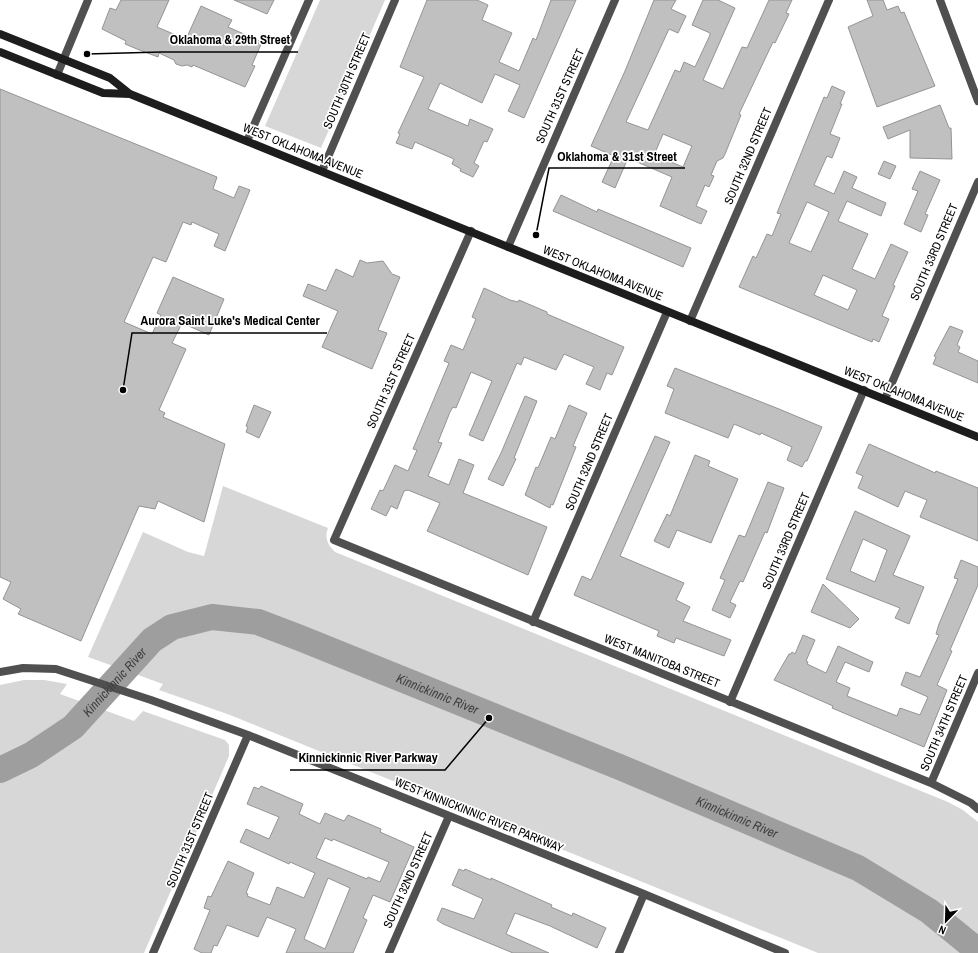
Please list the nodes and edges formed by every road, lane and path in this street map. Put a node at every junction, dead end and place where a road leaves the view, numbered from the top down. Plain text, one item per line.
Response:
1 (88, 0) edge
2 (309, 0) edge
3 (395, 0) edge
4 (615, 0) edge
5 (829, 0) edge
6 (940, 0) edge
7 (0, 34) edge
8 (0, 52) edge
9 (63, 59) junction
10 (57, 75) junction
11 (130, 94) junction
12 (978, 101) edge
13 (247, 141) junction
14 (322, 172) junction
15 (978, 182) edge
16 (470, 231) junction
17 (508, 247) junction
18 (667, 312) junction
19 (690, 321) junction
20 (864, 390) junction
21 (885, 399) junction
22 (978, 437) edge
23 (334, 540) joint
24 (533, 622) junction
25 (0, 672) edge
26 (978, 673) edge
27 (730, 702) junction
28 (248, 735) junction
29 (931, 783) junction
30 (978, 809) edge
31 (449, 816) junction
32 (644, 894) junction
33 (153, 953) edge
34 (389, 953) edge
35 (619, 953) edge
36 (784, 953) edge

1 - 9 street
2 - 13 street
3 - 14 street, SOUTH 30TH STREET
4 - 17 street, SOUTH 31ST STREET
5 - 19 street, SOUTH 32ND STREET
6 - 12 street
7 - 9 main road, WEST OKLAHOMA AVENUE
8 - 10 main road, WEST OKLAHOMA AVENUE
9 - 10 street
9 - 11 main road, WEST OKLAHOMA AVENUE
10 - 11 main road, WEST OKLAHOMA AVENUE
11 - 13 main road, WEST OKLAHOMA AVENUE
13 - 14 main road, WEST OKLAHOMA AVENUE
14 - 16 main road, WEST OKLAHOMA AVENUE
15 - 21 street, SOUTH 33RD STREET
16 - 17 main road, WEST OKLAHOMA AVENUE
16 - 23 street, SOUTH 31ST STREET
17 - 18 main road, WEST OKLAHOMA AVENUE
18 - 19 main road, WEST OKLAHOMA AVENUE
18 - 24 street, SOUTH 32ND STREET
19 - 20 main road, WEST OKLAHOMA AVENUE
20 - 21 main road, WEST OKLAHOMA AVENUE
20 - 27 street, SOUTH 33RD STREET
21 - 22 main road, WEST OKLAHOMA AVENUE
23 - 24 street, WEST MANITOBA STREET
24 - 27 street, WEST MANITOBA STREET
25 - 28 street, WEST KINNICKINNIC RIVER PARKWAY
26 - 29 street, SOUTH 34TH STREET
27 - 29 street, WEST MANITOBA STREET
28 - 31 street, WEST KINNICKINNIC RIVER PARKWAY
28 - 33 street, SOUTH 31ST STREET
29 - 30 street, WEST MANITOBA STREET
31 - 32 street, WEST KINNICKINNIC RIVER PARKWAY
31 - 34 street, SOUTH 32ND STREET
32 - 35 street
32 - 36 street, WEST KINNICKINNIC RIVER PARKWAY

